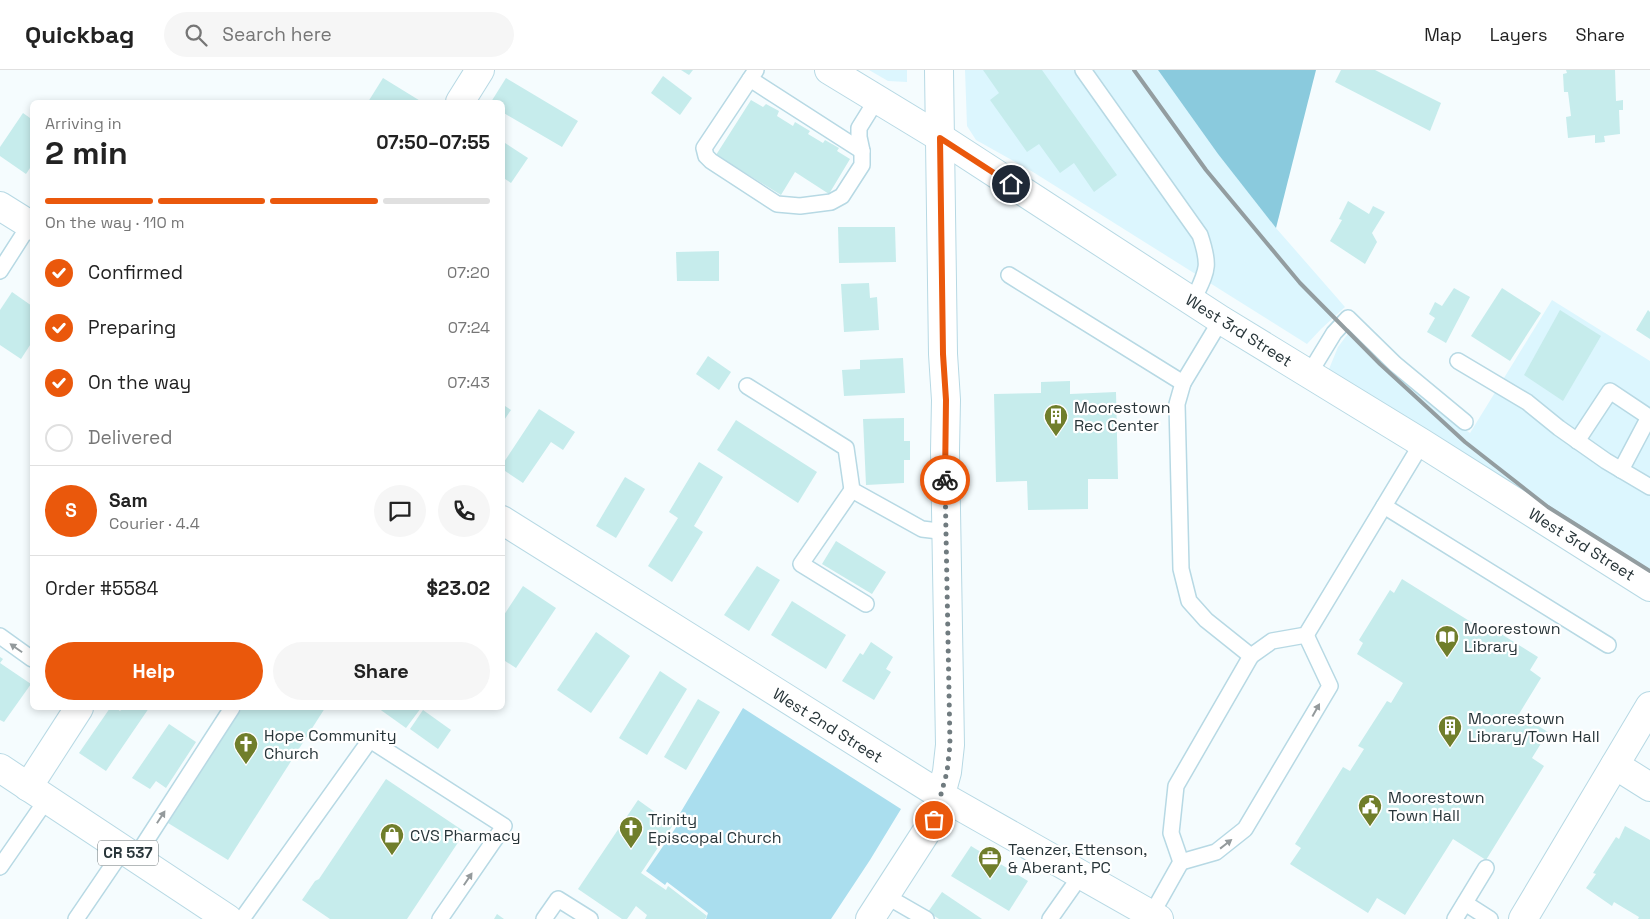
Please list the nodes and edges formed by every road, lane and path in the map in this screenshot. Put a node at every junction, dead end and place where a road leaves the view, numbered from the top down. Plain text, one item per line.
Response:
1 (480, 70) edge
2 (829, 70) edge
3 (939, 70) edge
4 (1083, 70) edge
5 (753, 75) edge
6 (877, 99) junction
7 (461, 100) edge
8 (940, 138) junction
9 (862, 151) junction
10 (0, 206) edge
11 (30, 224) edge
12 (30, 226) edge
13 (0, 271) edge
14 (1009, 275) dead end
15 (1193, 301) junction
16 (1221, 320) junction
17 (1458, 361) dead end
18 (1309, 374) junction
19 (1183, 383) junction
20 (747, 386) dead end
21 (1465, 422) dead end
22 (1577, 441) junction
23 (1422, 443) junction
24 (1621, 470) junction
25 (1650, 487) edge
26 (852, 490) junction
27 (1384, 506) junction
28 (505, 522) edge
29 (947, 532) junction
30 (1650, 587) edge
31 (866, 604) dead end
32 (0, 636) edge
33 (1306, 636) junction
34 (1608, 645) dead end
35 (1251, 656) junction
36 (30, 658) edge
37 (1650, 706) edge
38 (78, 710) edge
39 (231, 710) edge
40 (1614, 766) junction
41 (0, 768) edge
42 (1650, 787) edge
43 (37, 793) junction
44 (942, 796) junction
45 (129, 854) junction
46 (1182, 862) junction
47 (0, 867) edge
48 (1486, 868) dead end
49 (1080, 875) junction
50 (886, 896) junction
51 (1465, 903) junction
52 (225, 917) edge
53 (1153, 918) edge
54 (76, 919) edge
55 (440, 919) edge
56 (544, 919) edge
57 (590, 919) edge
58 (870, 919) edge
59 (926, 919) edge
60 (1050, 919) edge
61 (1455, 919) edge
62 (1490, 919) edge
63 (1523, 919) edge

1 - 7 street
2 - 6 street, West 3rd Street
3 - 8 street
4 - 15 lane
5 - 9 lane
5 - 9 lane
6 - 8 street, West 3rd Street
6 - 9 lane
8 - 15 street, West 3rd Street
8 - 29 street
10 - 11 street
12 - 13 lane
14 - 19 lane
15 - 16 street, West 3rd Street
16 - 18 street, West 3rd Street
16 - 19 lane
17 - 22 lane
18 - 21 lane
18 - 23 street, West 3rd Street
19 - 35 lane
20 - 26 lane
22 - 24 lane
22 - 24 lane
23 - 27 lane
23 - 30 street, West 3rd Street
24 - 25 lane
26 - 29 lane
26 - 31 lane
27 - 33 lane
27 - 34 lane
28 - 44 street, West 2nd Street
29 - 44 street
36 -> 32 lane
33 - 35 lane
46 -> 33 lane
35 - 46 lane
37 - 40 street
38 - 43 street
45 -> 39 lane
40 - 42 street
40 - 63 street
41 - 43 street, CR 537
43 - 45 street, CR 537
43 - 47 lane
44 - 49 street, West 2nd Street
44 - 50 street
45 - 52 street, CR 537
45 - 54 lane
46 - 53 lane
48 - 51 lane
49 - 53 street, West 2nd Street
49 - 60 lane
50 - 58 street
50 - 59 lane
51 - 61 lane
51 - 62 lane
55 -> 52 lane
56 - 57 lane

